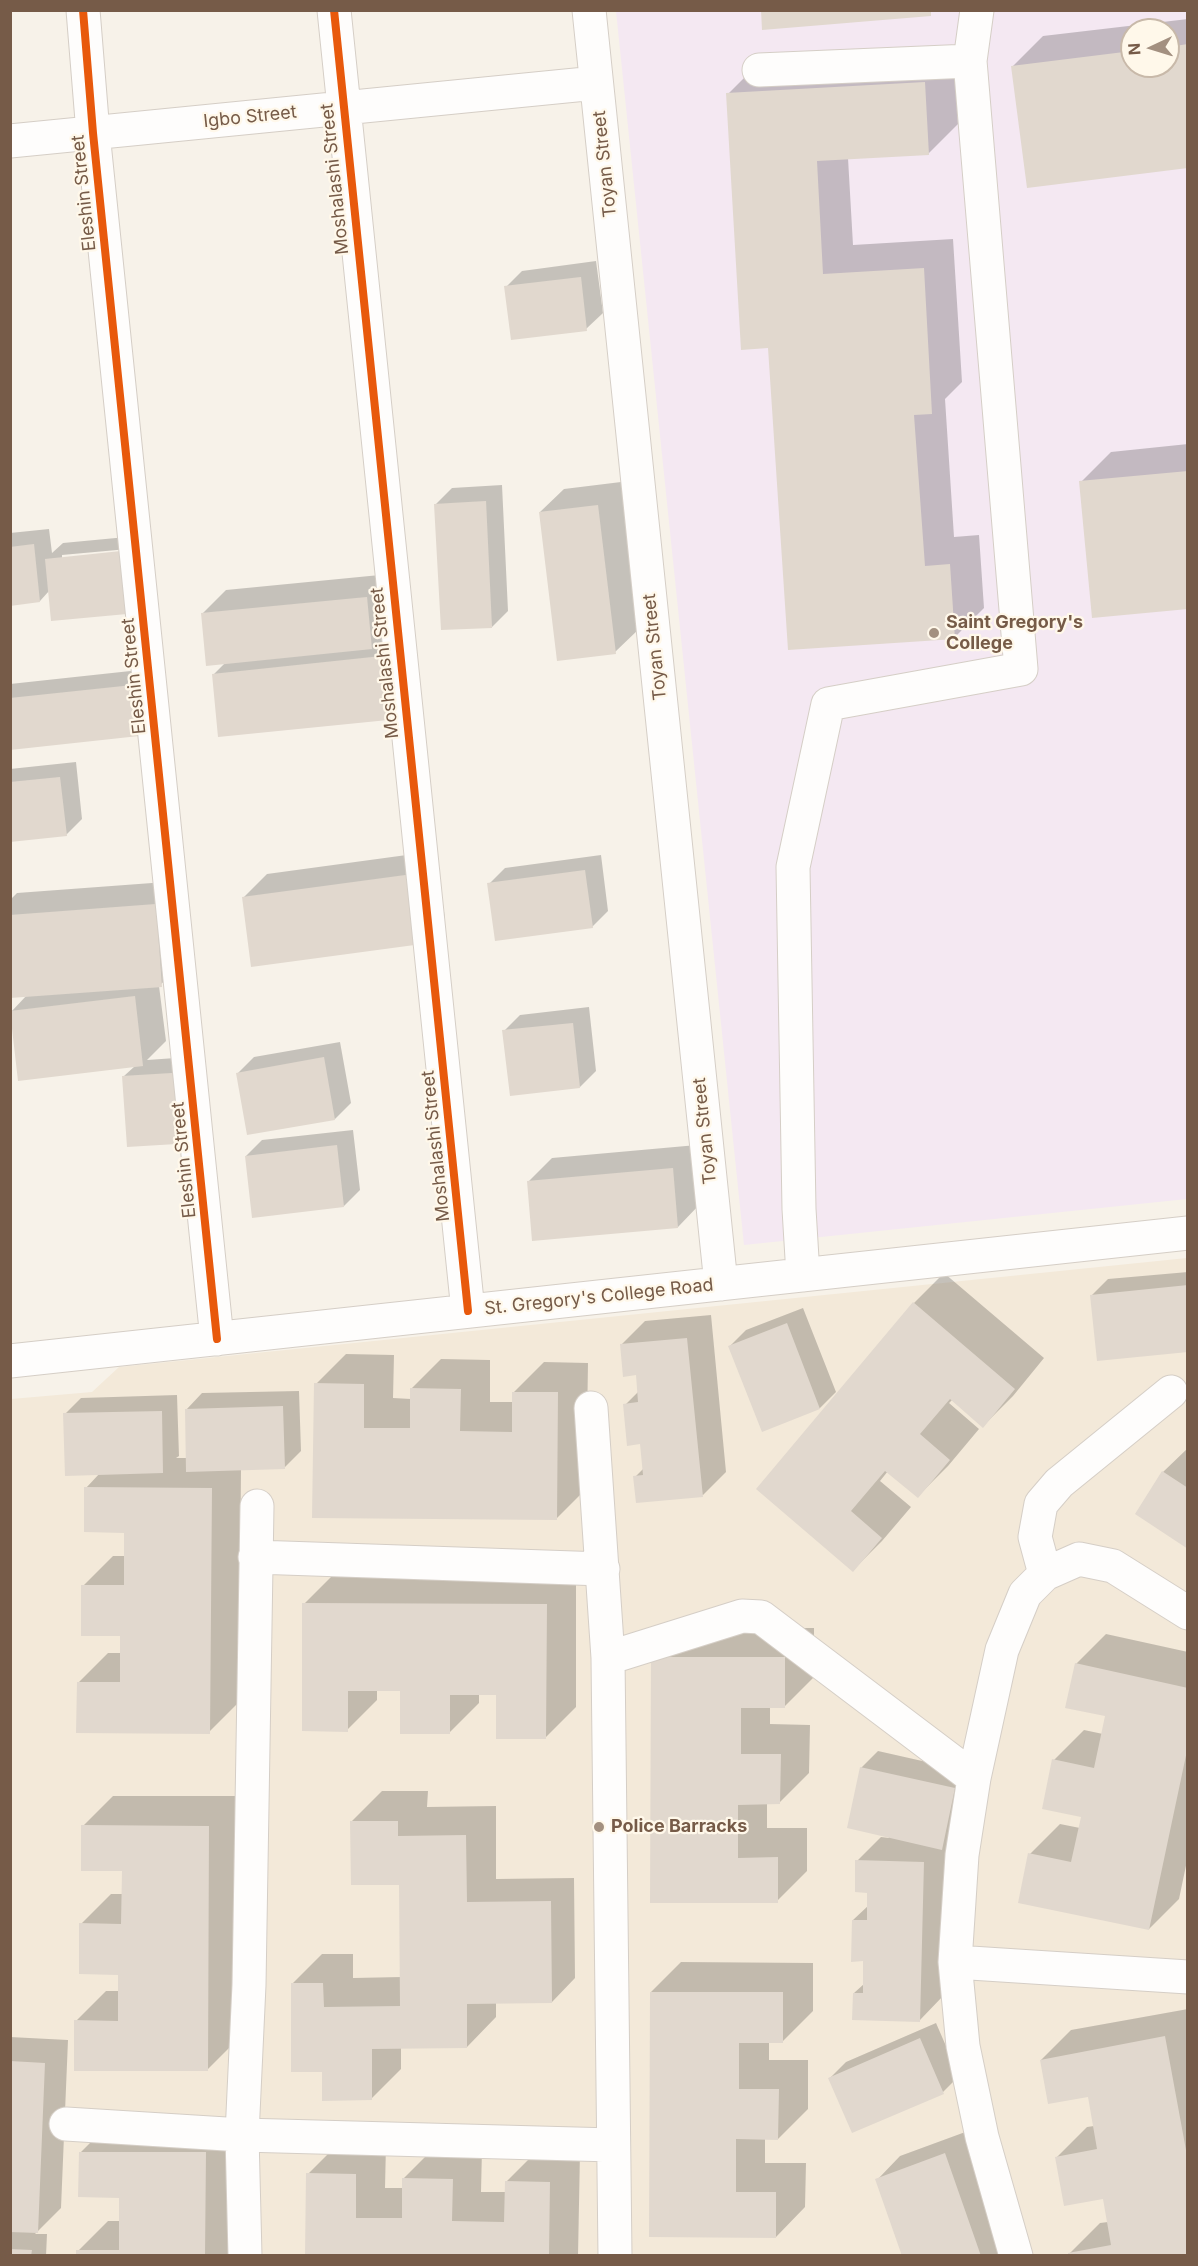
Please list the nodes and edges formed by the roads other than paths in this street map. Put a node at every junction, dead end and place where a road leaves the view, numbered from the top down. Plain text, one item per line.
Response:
1 (83, 10) edge
2 (334, 10) edge
3 (589, 10) edge
4 (977, 10) edge
5 (970, 61) junction
6 (759, 70) dead end
7 (596, 83) junction
8 (343, 108) junction
9 (93, 133) junction
10 (10, 141) edge
11 (1188, 1233) edge
12 (803, 1275) junction
13 (721, 1284) junction
14 (468, 1311) junction
15 (217, 1339) junction
16 (10, 1361) edge
17 (1171, 1392) dead end
18 (591, 1408) dead end
19 (257, 1506) dead end
20 (255, 1557) junction
21 (603, 1569) junction
22 (1045, 1574) junction
23 (1188, 1613) edge
24 (608, 1658) junction
25 (974, 1778) junction
26 (955, 1962) junction
27 (1188, 1977) edge
28 (66, 2124) dead end
29 (242, 2135) junction
30 (613, 2145) junction
31 (245, 2256) edge
32 (615, 2256) edge
33 (1016, 2256) edge

1 - 9 street, Eleshin Street
2 - 8 street, Moshalashi Street
3 - 7 street, Toyan Street
4 - 5 street
5 - 6 street
5 - 12 street
7 - 8 street, Igbo Street
7 - 13 street, Toyan Street
8 - 9 street, Igbo Street
8 - 14 street, Moshalashi Street
9 - 10 street, Igbo Street
9 - 15 street, Eleshin Street
11 - 12 street, St. Gregory's College Road
12 - 13 street, St. Gregory's College Road
13 - 14 street, St. Gregory's College Road
14 - 15 street, St. Gregory's College Road
15 - 16 street, St. Gregory's College Road
17 - 22 street
18 - 21 street
19 - 20 street
20 - 21 street
20 - 29 street
21 - 24 street
22 - 23 street
22 - 25 street
24 - 25 street
24 - 30 street
25 - 26 street
26 - 27 street
26 - 33 street
28 - 29 street
29 - 30 street
29 - 31 street
30 - 32 street

